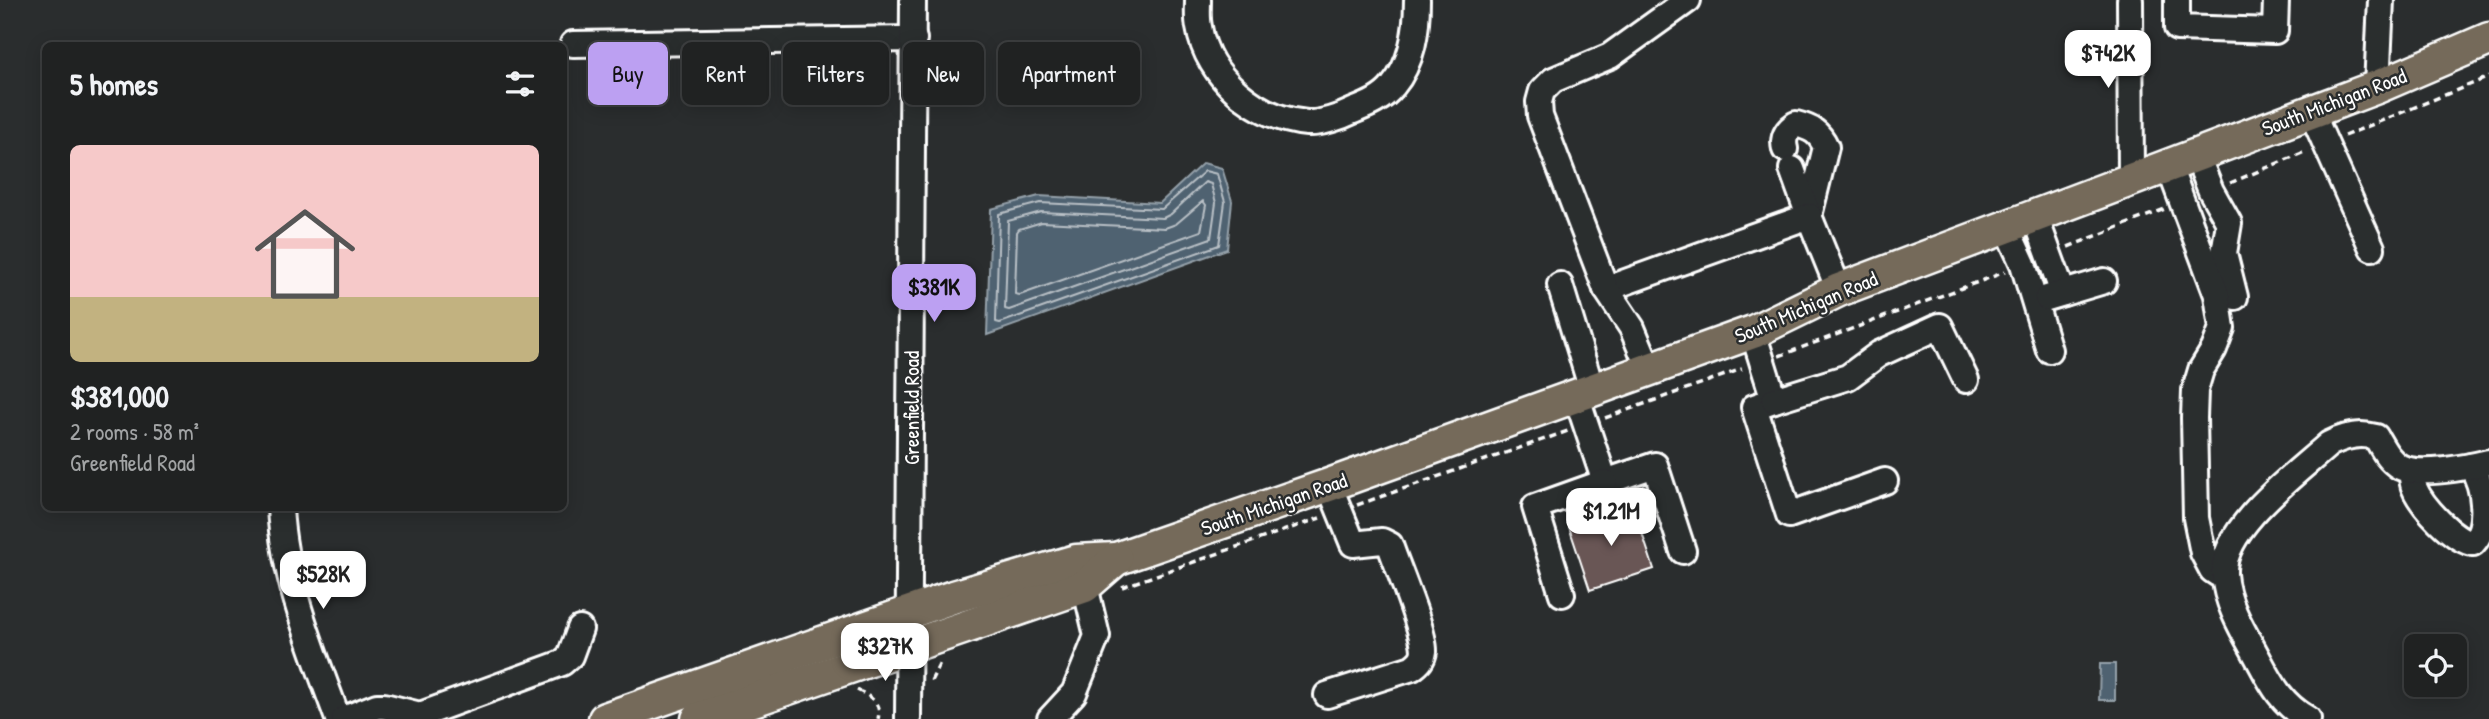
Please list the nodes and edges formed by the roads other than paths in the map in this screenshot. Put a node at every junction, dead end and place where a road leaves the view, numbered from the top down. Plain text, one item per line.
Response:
1 (914, 0) edge
2 (1198, 0) edge
3 (1417, 0) edge
4 (1688, 0) edge
5 (2130, 0) edge
6 (2177, 0) edge
7 (2276, 0) edge
8 (2381, 0) edge
9 (914, 39) junction
10 (2489, 39) edge
11 (573, 44) dead end
12 (2489, 50) edge
13 (2448, 57) junction
14 (2377, 87) junction
15 (2311, 111) junction
16 (2183, 160) junction
17 (2131, 179) junction
18 (1809, 216) junction
19 (2021, 221) junction
20 (2372, 248) dead end
21 (2104, 281) dead end
22 (1560, 285) dead end
23 (1606, 289) junction
24 (1839, 290) junction
25 (2063, 293) junction
26 (2235, 297) dead end
27 (2036, 302) junction
28 (1758, 347) junction
29 (2049, 350) dead end
30 (1649, 369) junction
31 (1966, 380) dead end
32 (1584, 392) junction
33 (1774, 400) junction
34 (2480, 464) edge
35 (2411, 471) junction
36 (1885, 481) dead end
37 (1605, 482) junction
38 (1335, 498) junction
39 (280, 511) edge
40 (1683, 551) dead end
41 (1116, 559) junction
42 (2224, 573) junction
43 (1086, 593) junction
44 (1562, 594) dead end
45 (910, 611) junction
46 (580, 629) dead end
47 (909, 647) junction
48 (406, 694) dead end
49 (1327, 695) dead end
50 (377, 706) junction
51 (338, 719) edge
52 (344, 719) edge
53 (606, 719) edge
54 (698, 719) edge
55 (908, 719) edge
56 (1050, 719) edge
57 (2308, 719) edge

1 - 9 street, Greenfield Road
2 - 3 street
4 - 23 street
5 - 17 street
6 - 7 street
8 - 14 street
9 - 11 street
9 - 45 street, Greenfield Road
10 - 13 main road, South Michigan Road
12 - 13 main road
13 - 14 main road, South Michigan Road
14 - 15 main road, South Michigan Road
15 - 16 main road, South Michigan Road
15 - 20 street
16 - 17 main road, South Michigan Road
16 - 26 street
16 - 42 street
17 - 19 main road, South Michigan Road
18 - 18 street
18 - 23 street
18 - 24 street
19 - 24 main road, South Michigan Road
19 - 25 street
19 - 27 street
21 - 25 street
22 - 32 street
23 - 30 street
24 - 28 main road, South Michigan Road
25 - 27 street
27 - 29 street
28 - 30 main road, South Michigan Road
28 - 33 street
30 - 32 main road, South Michigan Road
31 - 33 street
32 - 37 street
32 - 38 main road, South Michigan Road
33 - 36 street
34 - 35 street
34 - 35 street
35 - 42 street
37 - 40 street
37 - 44 street
38 - 41 main road, South Michigan Road
38 - 49 street
39 - 51 street
41 - 43 main road, South Michigan Road
41 - 45 main road, South Michigan Road
42 - 57 street
43 - 47 main road, South Michigan Road
43 - 56 street
45 - 47 street, Greenfield Road
45 - 53 main road, South Michigan Road
46 - 50 street
47 - 54 main road, South Michigan Road
47 - 55 street, Greenfield Road
48 - 50 street
50 - 52 street

